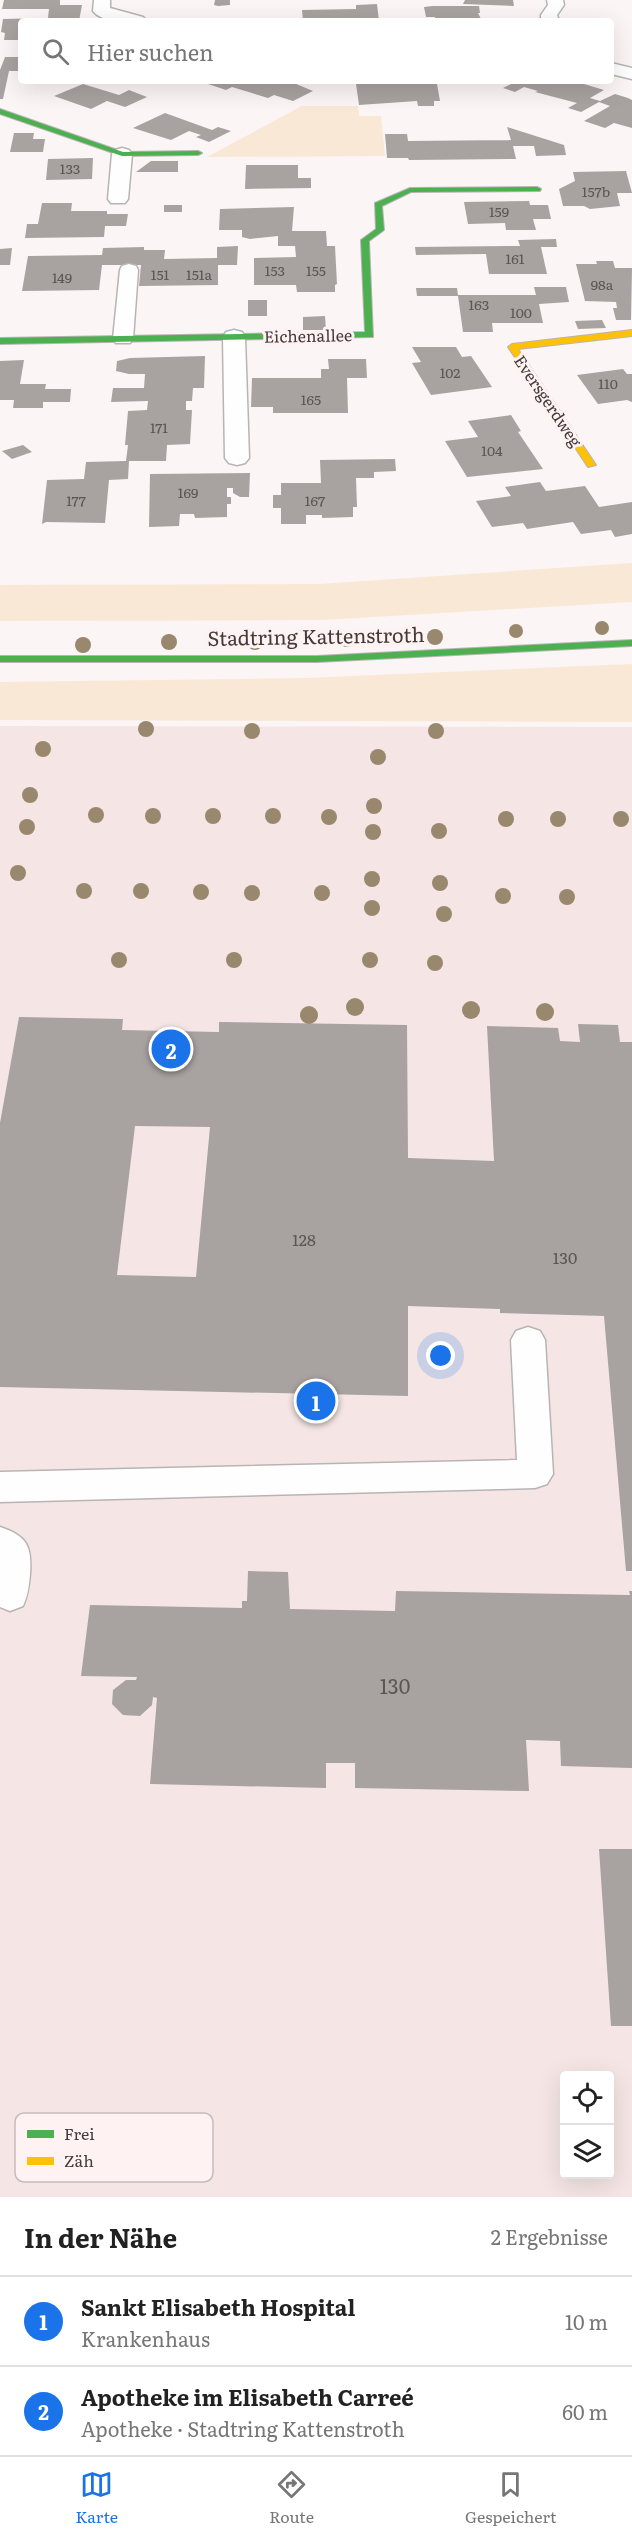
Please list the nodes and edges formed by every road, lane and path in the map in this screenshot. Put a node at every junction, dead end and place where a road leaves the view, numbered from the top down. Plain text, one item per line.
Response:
1 (102, 0) edge
2 (555, 0) edge
3 (126, 18) edge
4 (550, 18) edge
5 (614, 69) edge
6 (632, 74) edge
7 (0, 111) edge
8 (198, 153) dead end
9 (122, 154) junction
10 (537, 189) dead end
11 (118, 199) dead end
12 (129, 270) dead end
13 (632, 333) edge
14 (234, 337) junction
15 (123, 339) junction
16 (0, 341) edge
17 (237, 458) dead end
18 (591, 465) dead end
19 (632, 643) edge
20 (0, 659) edge
21 (528, 1340) dead end
22 (0, 1487) edge
23 (0, 1542) edge
24 (10, 1595) dead end

1 - 3 street
2 - 4 street
5 - 6 street
7 - 9 street
8 - 9 street
9 - 11 street
10 - 14 street, Eichenallee
12 - 15 lane
13 - 18 street, Eversgerdweg
14 - 15 street, Eichenallee
14 - 17 street
15 - 16 street, Eichenallee
19 - 20 street, Stadtring Kattenstroth
21 - 22 lane
23 - 24 lane

